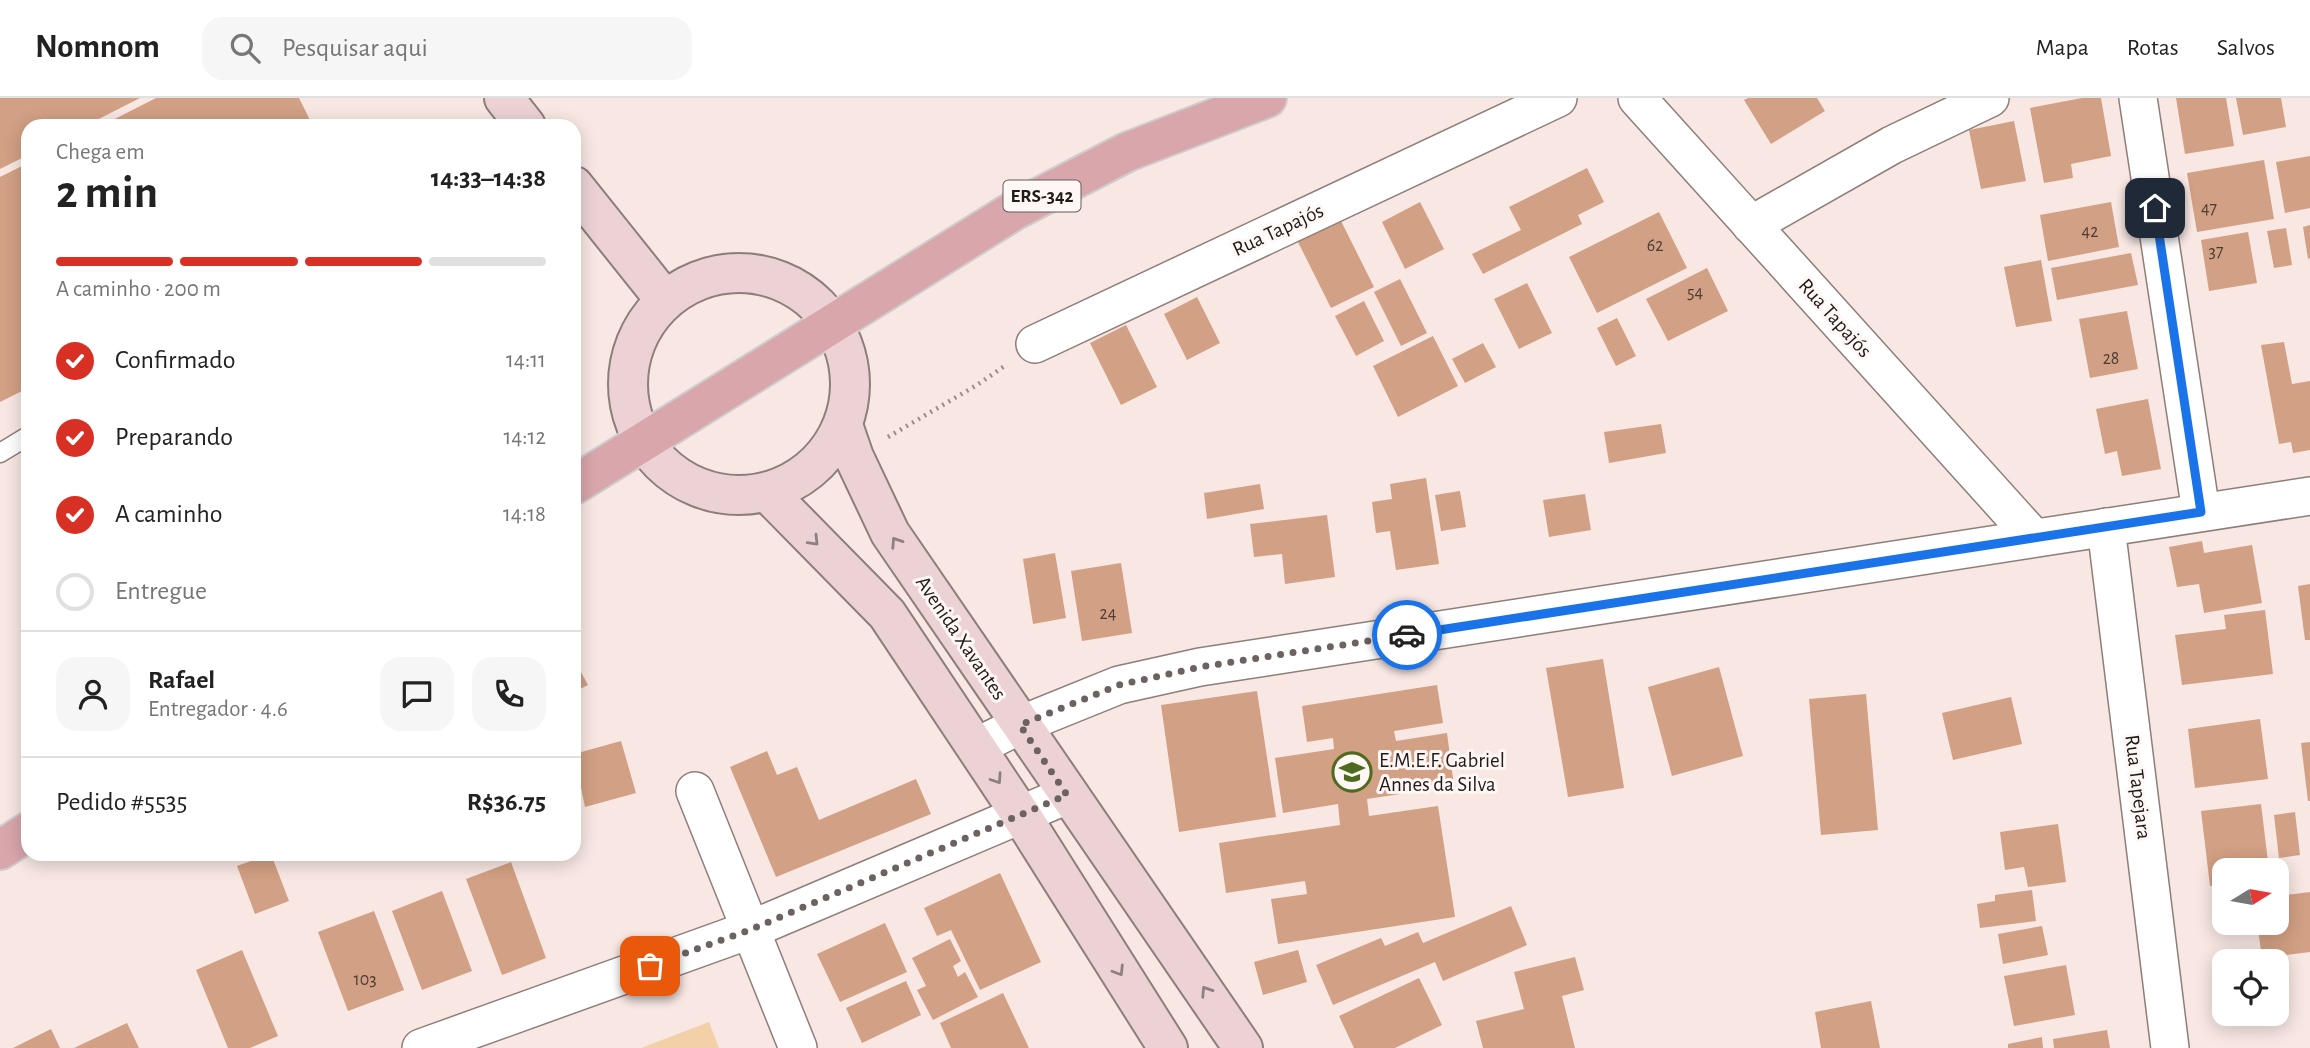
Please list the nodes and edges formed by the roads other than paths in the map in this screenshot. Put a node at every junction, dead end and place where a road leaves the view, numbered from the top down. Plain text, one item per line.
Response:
1 (504, 98) edge
2 (1268, 98) edge
3 (1558, 98) edge
4 (1637, 98) edge
5 (1990, 98) edge
6 (2138, 98) edge
7 (520, 119) edge
8 (581, 195) edge
9 (1751, 225) junction
10 (665, 300) junction
11 (832, 323) junction
12 (1035, 344) road end
13 (21, 440) edge
14 (642, 441) junction
15 (848, 441) junction
16 (0, 453) edge
17 (581, 480) edge
18 (767, 492) junction
19 (2310, 496) edge
20 (2201, 512) junction
21 (2106, 527) junction
22 (2034, 538) junction
23 (1020, 725) junction
24 (976, 747) junction
25 (695, 791) dead end
26 (1067, 795) junction
27 (1021, 815) junction
28 (21, 836) edge
29 (0, 850) edge
30 (752, 929) junction
31 (421, 1048) edge
32 (798, 1048) edge
33 (1168, 1048) edge
34 (1243, 1048) edge
35 (2170, 1048) edge

1 - 7 main road
2 - 11 main road, ERS-342
3 - 12 street, Rua Tapajós
4 - 9 street, Rua Tapajós
5 - 9 street
6 - 20 street
8 - 10 main road
9 - 22 street, Rua Tapajós
10 - 11 main road
10 - 14 main road
11 - 14 main road, ERS-342
11 - 15 main road
13 - 16 lane
14 - 17 main road, ERS-342
14 - 18 main road
15 - 18 main road
23 -> 15 main road, Avenida Xavantes
18 -> 24 main road
19 - 20 street
20 - 21 street
21 - 22 street
21 - 35 street, Rua Tapejara
22 - 23 street
23 - 24 street
23 - 26 main road, Avenida Xavantes
24 -> 27 main road
25 - 30 street
26 - 27 street
34 -> 26 main road, Avenida Xavantes
27 - 30 street
27 -> 33 main road
28 - 29 main road
30 - 31 street
30 - 32 street

